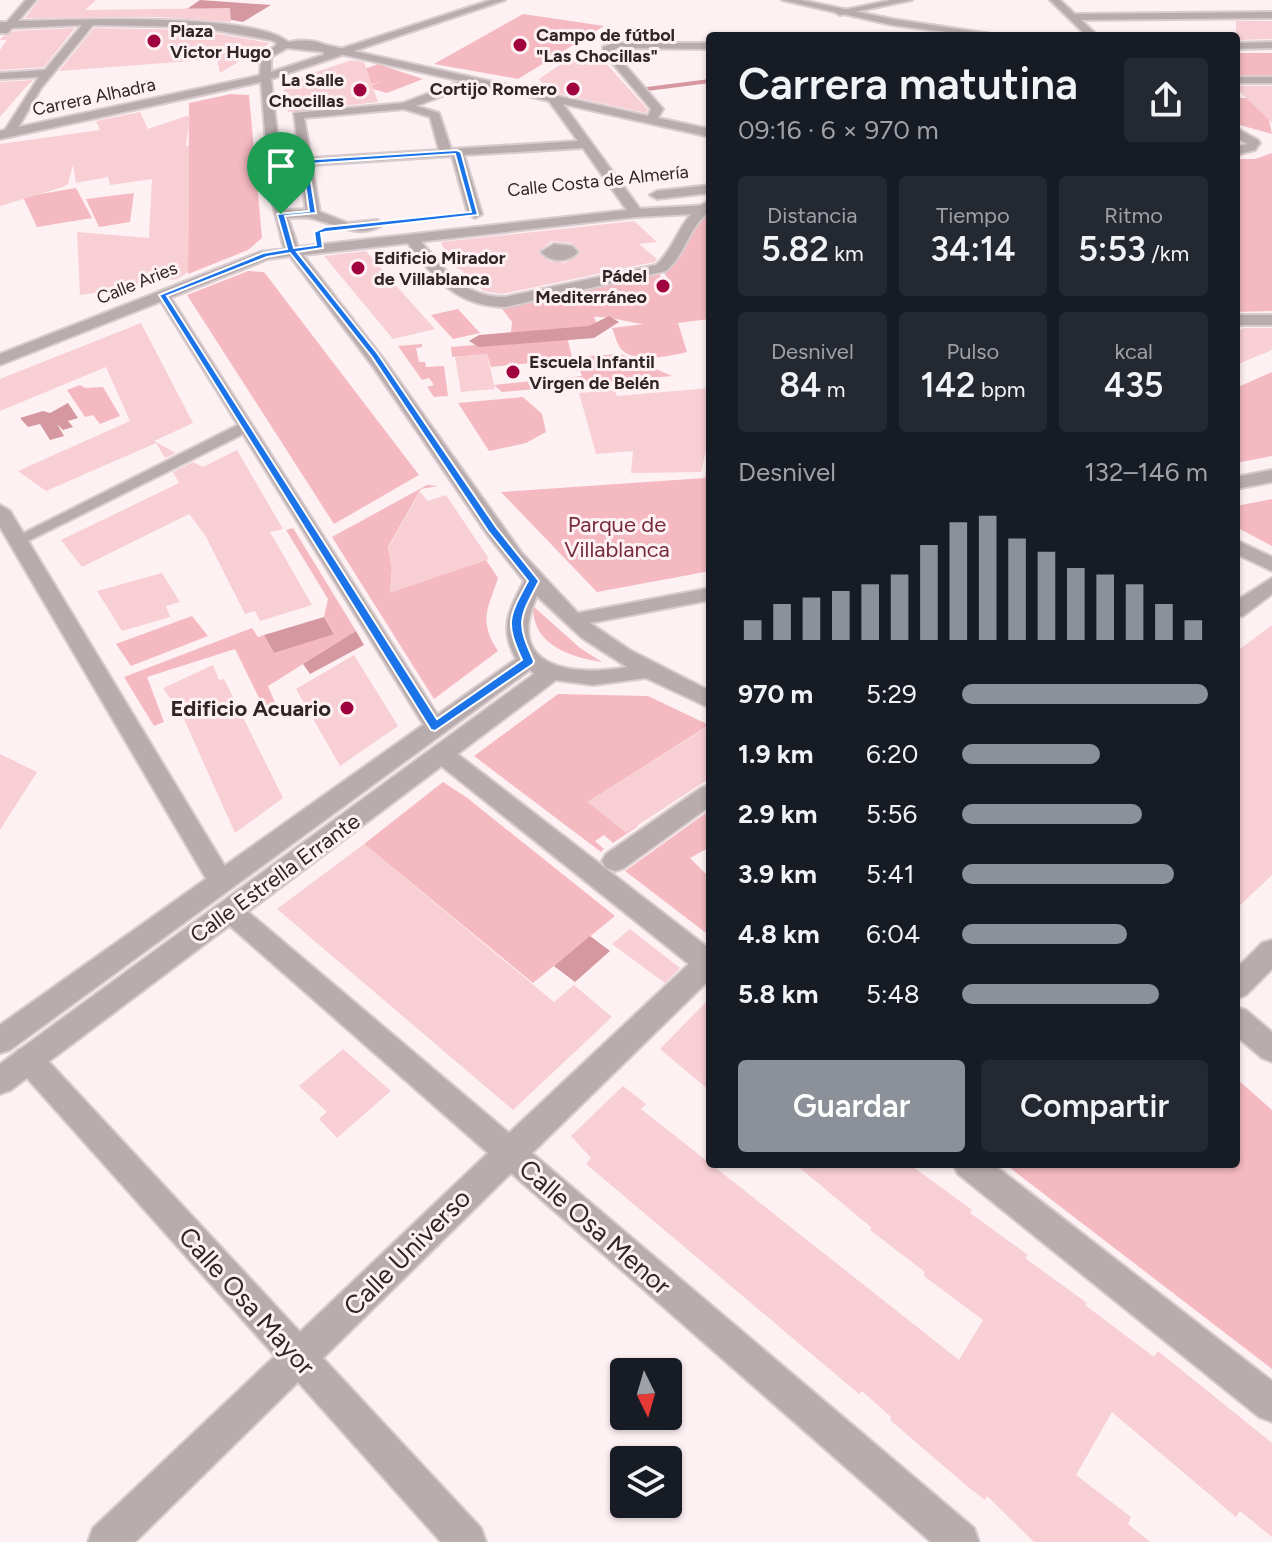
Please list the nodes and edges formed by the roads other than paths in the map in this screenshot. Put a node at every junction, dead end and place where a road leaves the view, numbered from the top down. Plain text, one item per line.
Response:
1 (31, 0) edge
2 (500, 0) edge
3 (787, 0) edge
4 (907, 0) edge
5 (1055, 0) edge
6 (1171, 8) dead end
7 (21, 11) junction
8 (37, 11) dead end
9 (840, 12) junction
10 (1272, 15) edge
11 (1181, 16) junction
12 (1073, 17) junction
13 (90, 22) junction
14 (5, 24) edge
15 (973, 32) edge
16 (1089, 32) edge
17 (0, 36) edge
18 (368, 43) junction
19 (1272, 45) edge
20 (312, 46) junction
21 (706, 46) edge
22 (1240, 46) edge
23 (279, 48) junction
24 (348, 51) junction
25 (266, 55) junction
26 (328, 57) junction
27 (247, 64) dead end
28 (294, 68) junction
29 (235, 72) dead end
30 (0, 76) edge
31 (43, 78) junction
32 (264, 78) junction
33 (474, 80) junction
34 (1240, 80) edge
35 (1272, 80) edge
36 (0, 86) edge
37 (267, 93) junction
38 (196, 95) junction
39 (552, 97) junction
40 (405, 106) junction
41 (652, 119) junction
42 (706, 132) edge
43 (5, 134) edge
44 (585, 144) junction
45 (452, 152) junction
46 (305, 162) junction
47 (706, 189) edge
48 (625, 198) junction
49 (603, 200) dead end
50 (706, 207) edge
51 (706, 208) edge
52 (490, 212) dead end
53 (313, 213) junction
54 (636, 213) junction
55 (281, 214) junction
56 (391, 222) dead end
57 (544, 223) junction
58 (346, 227) junction
59 (410, 237) junction
60 (293, 240) junction
61 (321, 246) junction
62 (557, 247) dead end
63 (163, 295) junction
64 (1240, 320) edge
65 (1272, 320) edge
66 (0, 360) edge
67 (247, 426) junction
68 (1272, 476) edge
69 (1240, 482) edge
70 (0, 511) edge
71 (9, 544) edge
72 (1240, 548) edge
73 (1272, 565) edge
74 (534, 581) junction
75 (1272, 584) edge
76 (706, 595) edge
77 (1240, 608) edge
78 (574, 620) junction
79 (539, 668) junction
80 (649, 670) junction
81 (706, 698) edge
82 (435, 727) junction
83 (443, 755) junction
84 (706, 797) edge
85 (615, 861) dead end
86 (220, 880) junction
87 (231, 912) junction
88 (1272, 951) edge
89 (706, 962) edge
90 (706, 967) edge
91 (1240, 983) edge
92 (1240, 1022) edge
93 (1272, 1049) edge
94 (14, 1050) edge
95 (0, 1081) edge
96 (508, 1153) junction
97 (974, 1168) edge
98 (299, 1359) junction
99 (1272, 1404) edge
100 (107, 1542) edge
101 (467, 1542) edge
102 (960, 1542) edge

1 - 7 street
2 - 18 street, Carrera Alhadra
3 - 9 street
4 - 9 street
5 - 12 street
6 - 11 street
7 - 8 street
7 - 14 street
9 - 15 street
10 - 11 street
11 - 12 street
12 - 16 street
13 - 14 street
13 - 23 street
13 - 31 street
14 - 17 street
18 - 20 street, Carrera Alhadra
18 - 24 street, Carrera Alhadra
19 - 22 street
20 - 23 street, Carrera Alhadra
20 - 24 street
20 - 26 street
21 - 41 street
23 - 25 street, Carrera Alhadra
24 - 26 street, Carrera Alhadra
24 - 33 street
25 - 27 street, Carrera Alhadra
25 - 28 street
25 - 32 street
26 - 28 street, Carrera Alhadra
28 - 32 street, Carrera Alhadra
29 - 38 street, Carrera Alhadra
30 - 31 street
31 - 36 street
31 - 43 street
32 - 37 street
32 - 38 street, Carrera Alhadra
33 - 39 street
33 - 40 street
34 - 35 street
37 - 38 street, Carrera Alhadra
37 - 55 street
38 - 43 street, Carrera Alhadra
39 - 41 street
39 - 44 street
40 - 45 street
40 - 46 street
41 - 42 street
44 - 45 street
44 - 48 street
45 - 46 street
45 - 52 street, Calle Costa de Almería
46 - 53 street
47 - 48 street, Calle Costa de Almería
48 - 49 street, Calle Costa de Almería
48 - 54 street
50 - 54 street, Calle Costa de Almería
51 - 59 street
53 - 55 street
53 - 58 street
54 - 57 street, Calle Costa de Almería
55 - 60 street
56 - 58 street
57 - 59 street, Calle Costa de Almería
57 - 62 street, Calle Costa de Almería
58 - 61 street
59 - 61 street, Calle Costa de Almería
60 - 61 street, Calle Costa de Almería
60 - 63 street, Calle Aries
60 - 74 street
63 - 66 street, Calle Aries
63 - 67 street
64 - 65 street
67 - 71 street
67 - 82 street
68 - 69 street
70 - 71 street
71 - 86 street
72 - 73 street
74 - 78 street
74 - 79 street
75 - 77 street
76 - 78 street
78 - 80 street
79 - 80 street
79 - 82 street, Calle Estrella Errante
79 - 83 street, Calle Estrella Errante
80 - 81 street
82 - 86 street, Calle Estrella Errante
83 - 87 street, Calle Estrella Errante
83 - 89 street
84 - 85 street
86 - 94 street, Calle Estrella Errante
87 - 94 street, Calle Estrella Errante
87 - 96 street, Calle Osa Menor
88 - 91 street
90 - 96 street, Calle Universo
92 - 93 street
94 - 95 street, Calle Estrella Errante
94 - 98 street, Calle Osa Mayor
96 - 98 street, Calle Universo
96 - 102 street, Calle Osa Menor
97 - 99 street
98 - 100 street, Calle Universo
98 - 101 street, Calle Osa Mayor

